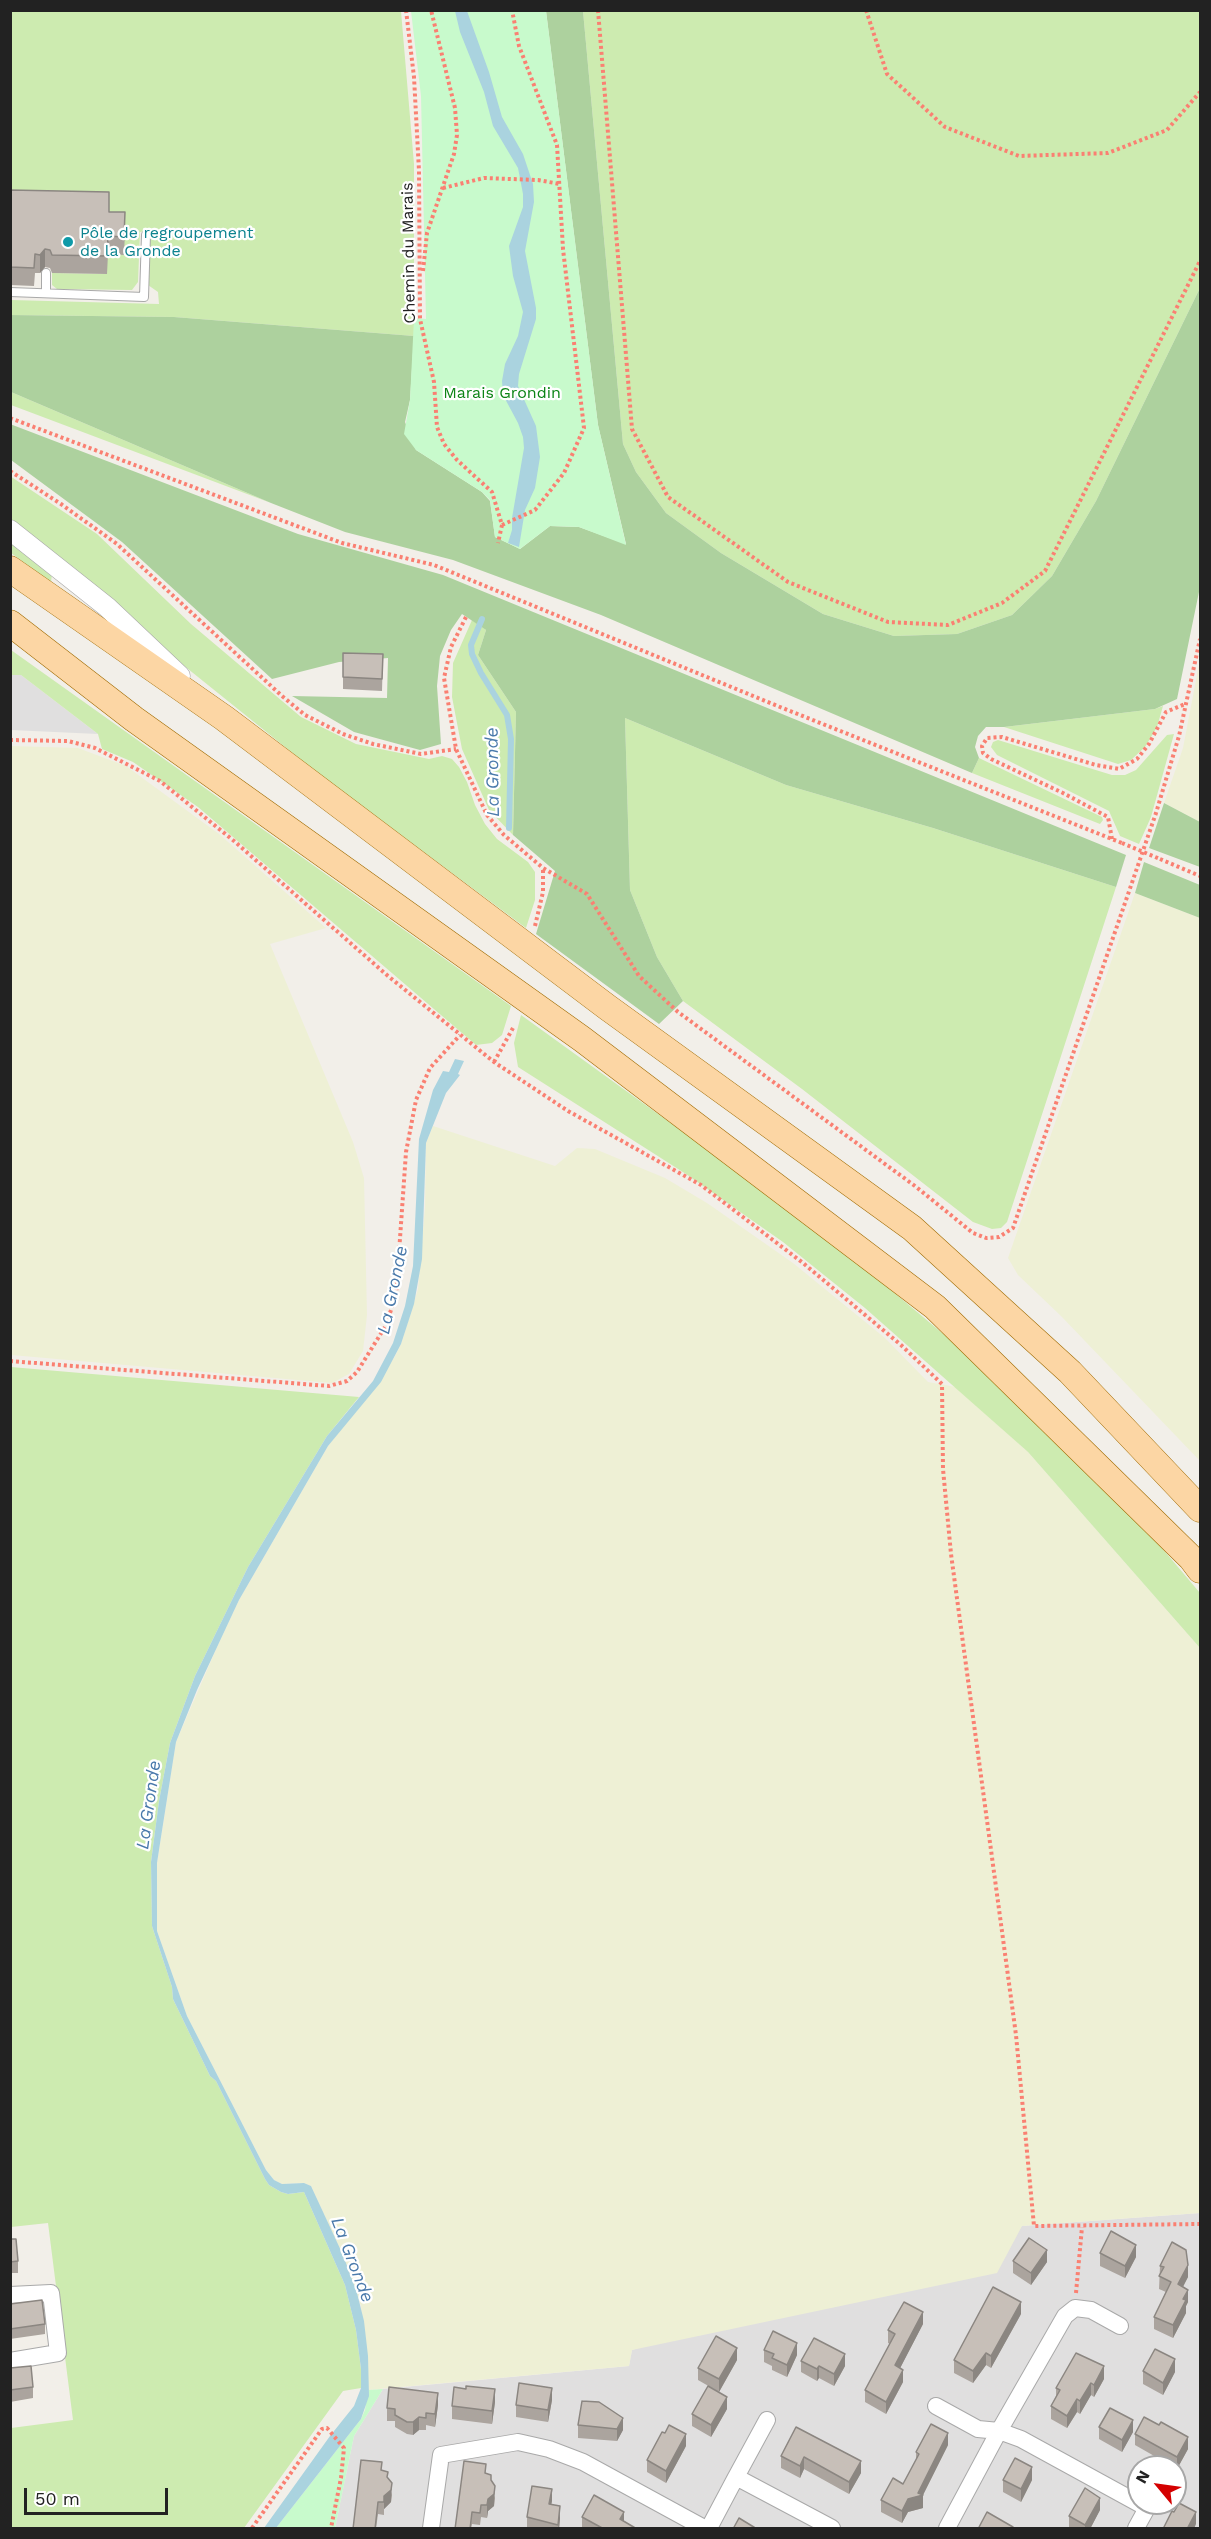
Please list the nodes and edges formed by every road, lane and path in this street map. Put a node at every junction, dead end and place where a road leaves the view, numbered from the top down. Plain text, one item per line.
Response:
1 (406, 10) edge
2 (431, 10) edge
3 (512, 10) edge
4 (598, 10) edge
5 (866, 10) edge
6 (1200, 92) edge
7 (560, 184) junction
8 (442, 189) junction
9 (146, 235) dead end
10 (1200, 261) edge
11 (46, 273) dead end
12 (421, 290) junction
13 (10, 292) edge
14 (46, 293) junction
15 (10, 418) edge
16 (10, 471) edge
17 (505, 525) junction
18 (10, 530) edge
19 (498, 543) dead end
20 (10, 569) edge
21 (466, 617) dead end
22 (10, 623) edge
23 (10, 639) edge
24 (1200, 639) edge
25 (1186, 704) junction
26 (224, 718) junction
27 (134, 719) junction
28 (10, 740) edge
29 (456, 749) junction
30 (1112, 839) junction
31 (543, 868) junction
32 (1200, 876) edge
33 (534, 930) dead end
34 (513, 1028) dead end
35 (460, 1035) junction
36 (494, 1062) junction
37 (10, 1361) edge
38 (1200, 1509) edge
39 (1200, 1570) edge
40 (1200, 2224) edge
41 (1082, 2227) junction
42 (10, 2295) edge
43 (1075, 2308) junction
44 (1120, 2326) dead end
45 (10, 2361) edge
46 (936, 2406) dead end
47 (767, 2420) dead end
48 (999, 2431) junction
49 (736, 2477) junction
50 (1127, 2497) edge
51 (1143, 2515) edge
52 (252, 2529) edge
53 (331, 2529) edge
54 (431, 2529) edge
55 (704, 2529) edge
56 (709, 2529) edge
57 (832, 2529) edge
58 (947, 2529) edge
59 (1136, 2529) edge

1 - 12 path, Chemin du Marais
2 - 8 path
3 - 7 path
4 - 10 path
5 - 6 path
7 - 8 path
7 - 17 path
8 - 12 path
9 - 14 lane
11 - 14 lane
12 - 17 path, Chemin du Marais
13 - 14 lane
15 - 30 path
16 - 29 path
17 - 19 path, Chemin du Marais
18 - 26 street
20 - 26 main road
21 - 29 path
22 - 27 main road
23 - 27 main road
24 - 25 path
25 - 30 path
25 - 31 path
26 - 38 main road
27 - 39 main road
28 - 35 path
29 - 31 path
30 - 32 path, bridge
31 - 33 path
34 - 36 path
35 - 36 path
35 - 37 path
36 - 41 path
40 - 41 path
41 - 43 path
42 - 45 street
43 - 44 street
43 - 48 street
46 - 48 street
47 - 49 street
48 - 50 street
48 - 58 street
49 - 56 street
49 - 57 street
51 - 59 street
52 - 53 path
54 - 55 street

